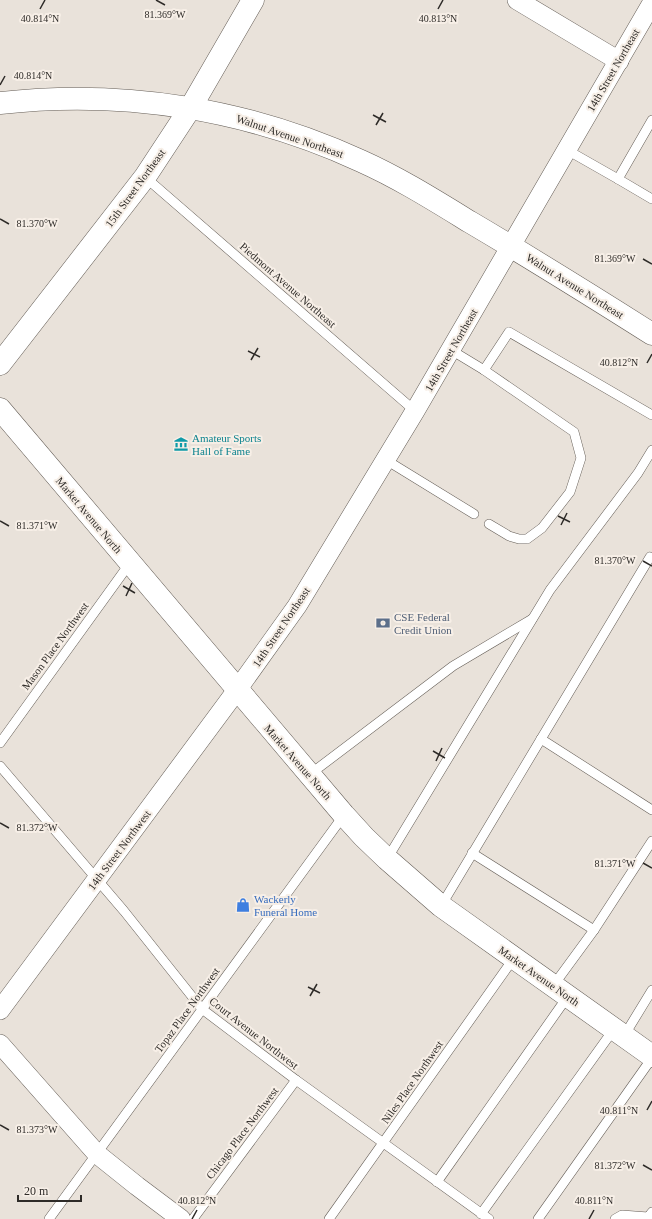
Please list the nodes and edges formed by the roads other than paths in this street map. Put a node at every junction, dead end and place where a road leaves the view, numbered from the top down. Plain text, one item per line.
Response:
1 (253, 0) edge
2 (517, 0) edge
3 (652, 3) edge
4 (619, 61) junction
5 (0, 103) edge
6 (191, 107) junction
7 (652, 120) edge
8 (567, 150) junction
9 (145, 177) junction
10 (618, 179) junction
11 (652, 199) edge
12 (511, 246) junction
13 (652, 334) edge
14 (451, 350) junction
15 (0, 364) edge
16 (484, 370) junction
17 (0, 409) edge
18 (415, 411) junction
19 (652, 415) edge
20 (652, 450) edge
21 (386, 460) junction
22 (474, 514) dead end
23 (489, 524) dead end
24 (652, 558) edge
25 (130, 563) junction
26 (534, 618) junction
27 (237, 690) junction
28 (541, 739) junction
29 (0, 743) edge
30 (0, 766) edge
31 (309, 775) junction
32 (652, 810) edge
33 (344, 815) junction
34 (652, 841) edge
35 (472, 853) junction
36 (387, 859) junction
37 (97, 880) junction
38 (441, 906) junction
39 (594, 930) junction
40 (514, 958) junction
41 (652, 990) edge
42 (560, 991) junction
43 (202, 1009) junction
44 (0, 1010) edge
45 (619, 1033) junction
46 (0, 1044) edge
47 (652, 1057) edge
48 (296, 1080) junction
49 (383, 1143) junction
50 (97, 1154) junction
51 (437, 1182) junction
52 (652, 1212) edge
53 (485, 1216) edge
54 (49, 1219) edge
55 (181, 1219) edge
56 (193, 1219) edge
57 (329, 1219) edge
58 (538, 1219) edge
59 (615, 1219) edge

1 - 6 street, 15th Street Northeast
2 - 4 street
3 - 4 street, 14th Street Northeast
4 - 8 street, 14th Street Northeast
5 - 6 street, Walnut Avenue Northeast
6 - 9 street, 15th Street Northeast
6 - 12 street, Walnut Avenue Northeast
7 - 10 lane
8 - 10 lane
8 - 12 street, 14th Street Northeast
9 - 15 street, 15th Street Northeast
9 - 18 lane, Piedmont Avenue Northeast
10 - 11 lane
12 - 13 street, Walnut Avenue Northeast
12 - 14 street, 14th Street Northeast
14 - 16 lane
14 - 18 street, 14th Street Northeast
16 - 19 lane
16 - 23 lane
17 - 25 street, Market Avenue North
18 - 21 street, 14th Street Northeast
20 - 26 lane
21 - 22 lane
21 - 27 street, 14th Street Northeast
24 - 28 lane
25 - 27 street, Market Avenue North
25 - 29 lane, Mason Place Northwest
26 - 31 lane
26 - 36 lane
27 - 31 street, Market Avenue North
27 - 37 street, 14th Street Northwest
28 - 32 lane
28 - 35 lane
30 - 37 lane, Court Avenue Northwest
31 - 33 street, Market Avenue North
33 - 36 street, Market Avenue North
33 - 43 lane, Topaz Place Northwest
34 - 39 lane
35 - 38 lane
35 - 39 lane
36 - 38 street, Market Avenue North
37 - 43 lane, Court Avenue Northwest
37 - 44 street, 14th Street Northwest
38 - 40 street, Market Avenue North
39 - 42 lane
40 - 42 street, Market Avenue North
40 - 49 lane, Niles Place Northwest
41 - 45 lane
42 - 45 street, Market Avenue North
42 - 51 lane
43 - 48 lane, Court Avenue Northwest
43 - 50 lane, Topaz Place Northwest
45 - 47 street, Market Avenue North
45 - 53 lane
46 - 50 street
47 - 58 lane
48 - 49 lane, Court Avenue Northwest
48 - 56 lane, Chicago Place Northwest
49 - 51 lane, Court Avenue Northwest
49 - 57 lane, Niles Place Northwest
50 - 54 lane, Topaz Place Northwest
50 - 55 street
51 - 53 lane, Court Avenue Northwest
52 - 59 lane

